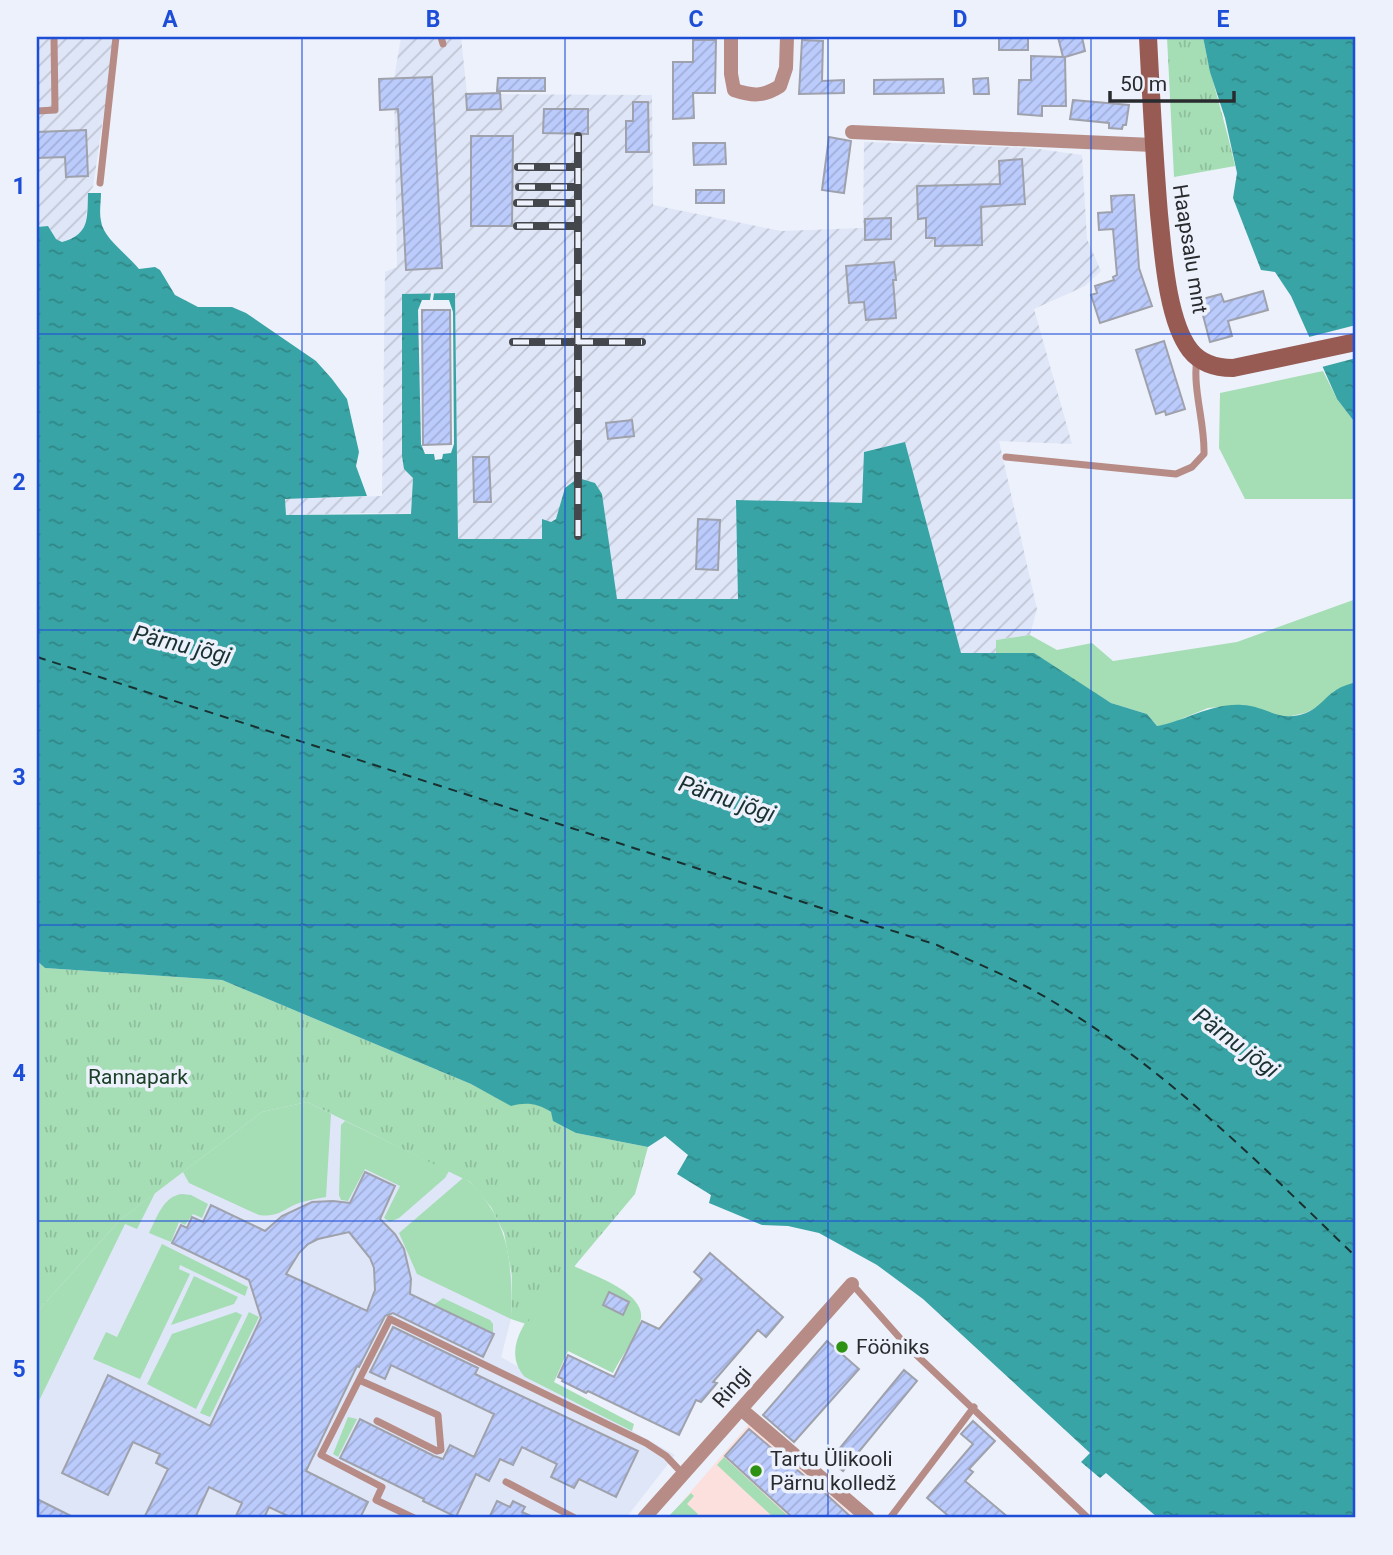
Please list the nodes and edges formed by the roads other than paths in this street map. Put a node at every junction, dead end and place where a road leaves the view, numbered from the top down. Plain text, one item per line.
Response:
1 (54, 37) edge
2 (116, 37) edge
3 (731, 37) edge
4 (786, 37) edge
5 (1148, 37) edge
6 (37, 111) edge
7 (852, 132) dead end
8 (1153, 145) junction
9 (100, 183) dead end
10 (1356, 342) edge
11 (1197, 357) junction
12 (1006, 457) dead end
13 (852, 1284) joint
14 (359, 1380) junction
15 (974, 1407) junction
16 (741, 1409) junction
17 (377, 1421) dead end
18 (683, 1474) junction
19 (506, 1482) dead end
20 (414, 1518) edge
21 (575, 1518) edge
22 (644, 1518) edge
23 (868, 1518) edge
24 (890, 1518) edge
25 (1088, 1518) edge

1 - 6 lane
2 - 9 lane
3 - 4 street
5 - 8 main road, Haapsalu mnt
7 - 8 street
8 - 11 main road, Haapsalu mnt
10 - 11 main road
11 - 12 lane
13 - 15 lane
13 - 16 street, Ringi
14 - 17 lane
14 - 18 lane
14 - 20 lane
15 - 24 lane
15 - 25 lane
16 - 18 street, Ringi
16 - 23 street
18 - 22 street, Ringi
19 - 21 lane

